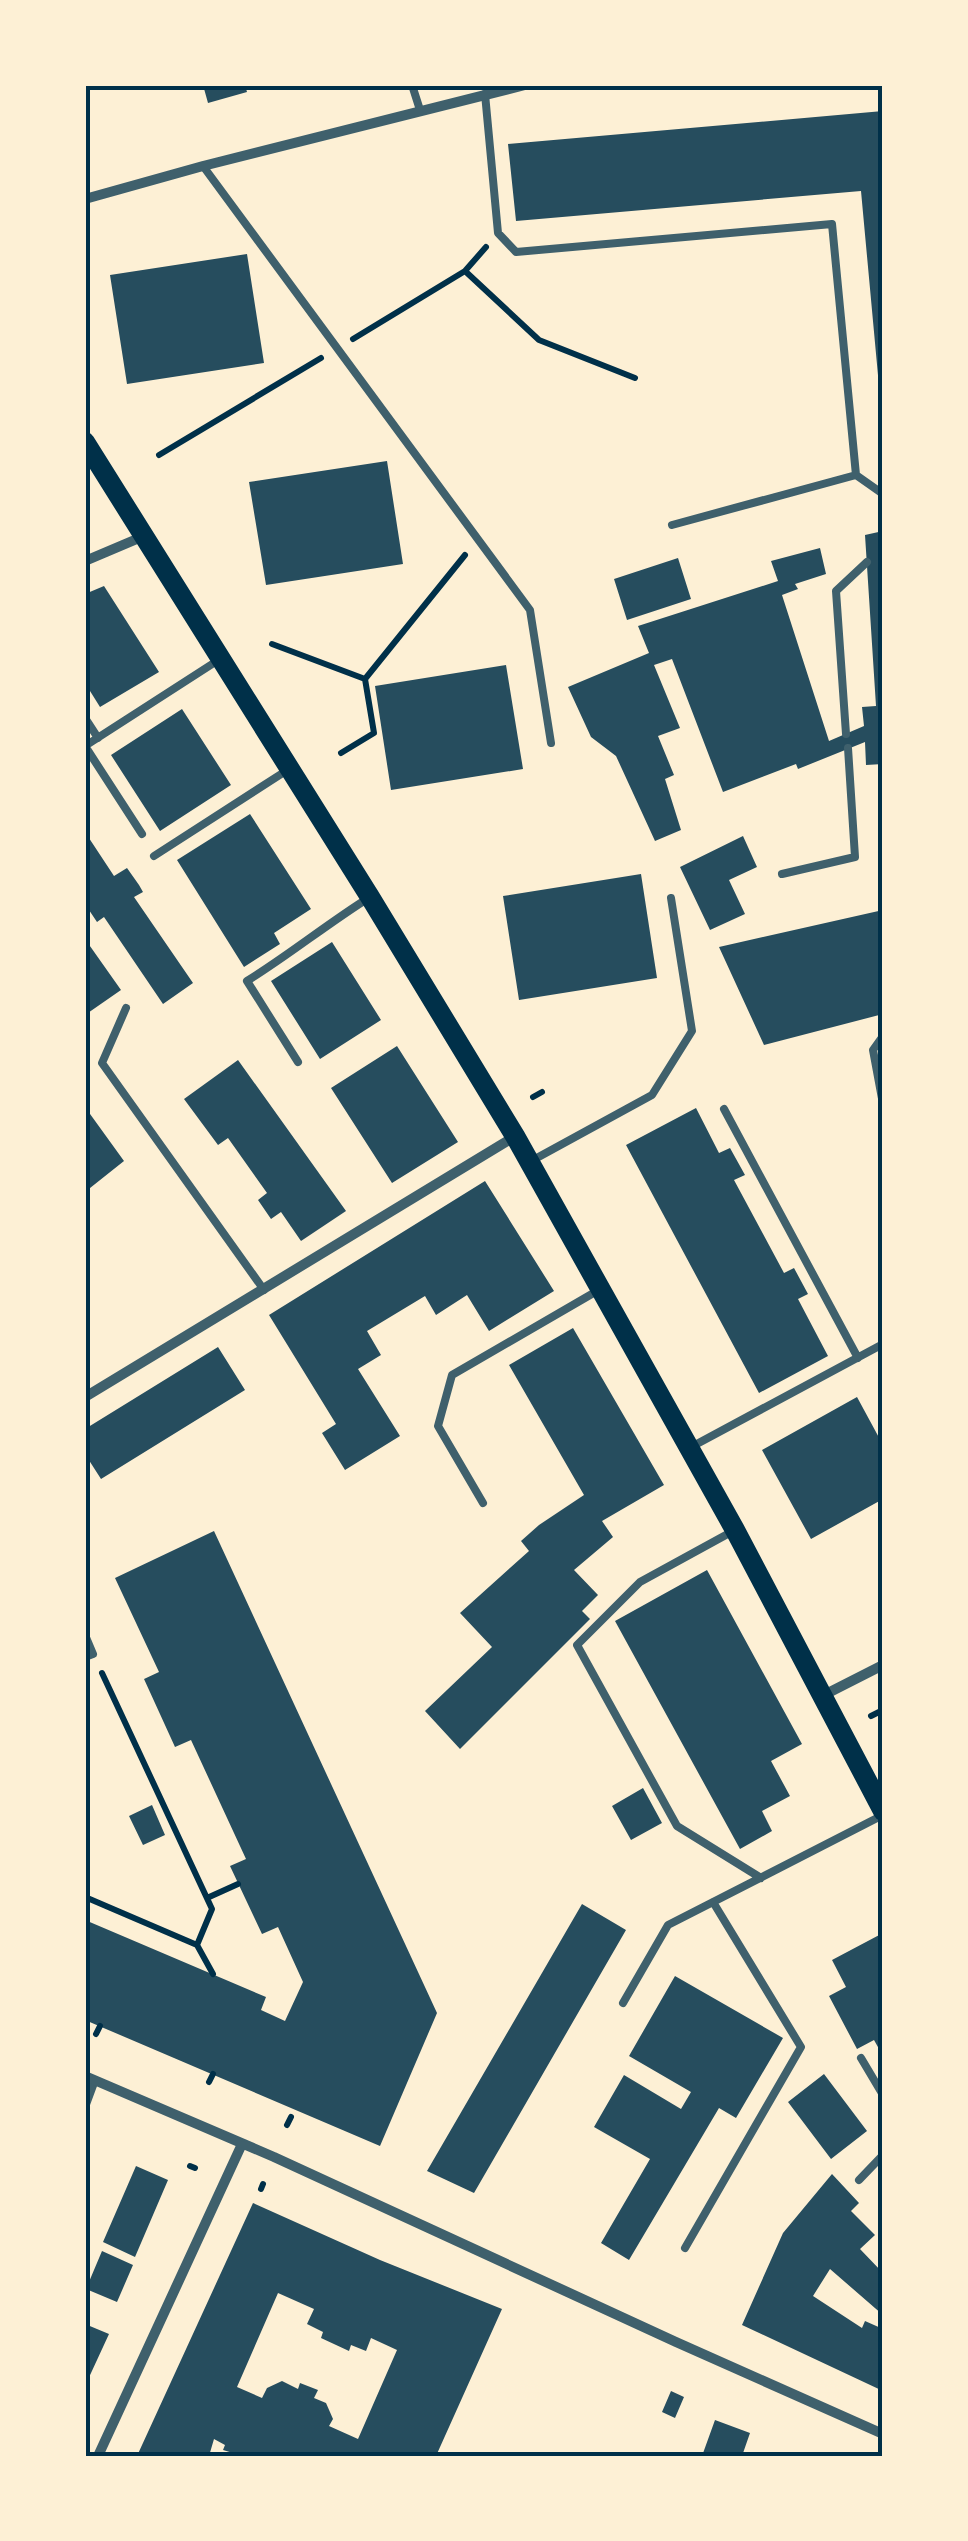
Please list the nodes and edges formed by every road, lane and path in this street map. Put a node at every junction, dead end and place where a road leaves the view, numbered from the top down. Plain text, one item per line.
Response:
1 (412, 85) edge
2 (525, 85) edge
3 (485, 94) junction
4 (420, 110) junction
5 (204, 166) junction
6 (85, 199) edge
7 (464, 271) dead end
8 (635, 378) dead end
9 (85, 442) edge
10 (856, 474) junction
11 (883, 494) edge
12 (672, 525) dead end
13 (145, 535) junction
14 (478, 540) junction
15 (85, 561) edge
16 (867, 562) dead end
17 (272, 644) dead end
18 (220, 659) junction
19 (365, 680) junction
20 (85, 718) edge
21 (846, 734) dead end
22 (98, 738) junction
23 (551, 744) dead end
24 (848, 748) dead end
25 (341, 753) dead end
26 (289, 769) junction
27 (142, 834) dead end
28 (154, 856) dead end
29 (782, 874) dead end
30 (370, 897) junction
31 (671, 898) dead end
32 (126, 1008) dead end
33 (883, 1036) edge
34 (298, 1062) dead end
35 (542, 1092) dead end
36 (532, 1098) dead end
37 (883, 1104) edge
38 (724, 1109) dead end
39 (515, 1136) junction
40 (530, 1162) junction
41 (601, 1289) junction
42 (264, 1290) junction
43 (883, 1344) edge
44 (858, 1358) junction
45 (85, 1397) edge
46 (689, 1448) junction
47 (483, 1503) dead end
48 (735, 1530) junction
49 (85, 1635) edge
50 (89, 1656) edge
51 (883, 1665) edge
52 (822, 1696) junction
53 (883, 1813) edge
54 (761, 1878) junction
55 (238, 1884) dead end
56 (85, 1897) edge
57 (207, 1898) junction
58 (713, 1902) junction
59 (197, 1945) junction
60 (213, 1974) dead end
61 (623, 2002) dead end
62 (861, 2058) dead end
63 (90, 2078) edge
64 (883, 2095) edge
65 (85, 2107) edge
66 (242, 2144) junction
67 (883, 2155) edge
68 (859, 2180) dead end
69 (685, 2248) dead end
70 (883, 2434) edge
71 (102, 2455) edge

1 - 4 lane
2 - 3 street
3 - 4 street
3 - 10 lane
4 - 5 street
5 - 6 street
5 - 14 lane
7 - 8 path
9 - 13 main road
10 - 11 lane
10 - 12 lane
13 - 15 street
13 - 18 main road
14 - 19 path
14 - 23 lane
16 - 21 lane
17 - 19 path
18 - 22 lane
18 - 26 main road
19 - 25 path
20 - 22 lane
22 - 27 lane
24 - 29 lane
26 - 28 lane
26 - 30 main road
30 - 34 lane
30 - 39 main road
31 - 40 lane
32 - 42 lane
33 - 37 lane
35 - 36 path
38 - 44 lane
39 - 40 main road
39 - 42 street
40 - 41 main road
41 - 46 main road
41 - 47 lane
42 - 45 street
43 - 44 lane
44 - 46 lane
46 - 48 main road
48 - 52 main road
48 - 54 lane
49 - 50 lane
50 - 57 path
51 - 52 street
52 - 53 main road
53 - 54 lane
54 - 58 lane
55 - 57 path
56 - 59 path
57 - 59 path
58 - 61 lane
58 - 69 lane
59 - 60 path
62 - 64 lane
63 - 65 lane
63 - 66 street
66 - 70 street
66 - 71 street
67 - 68 lane

